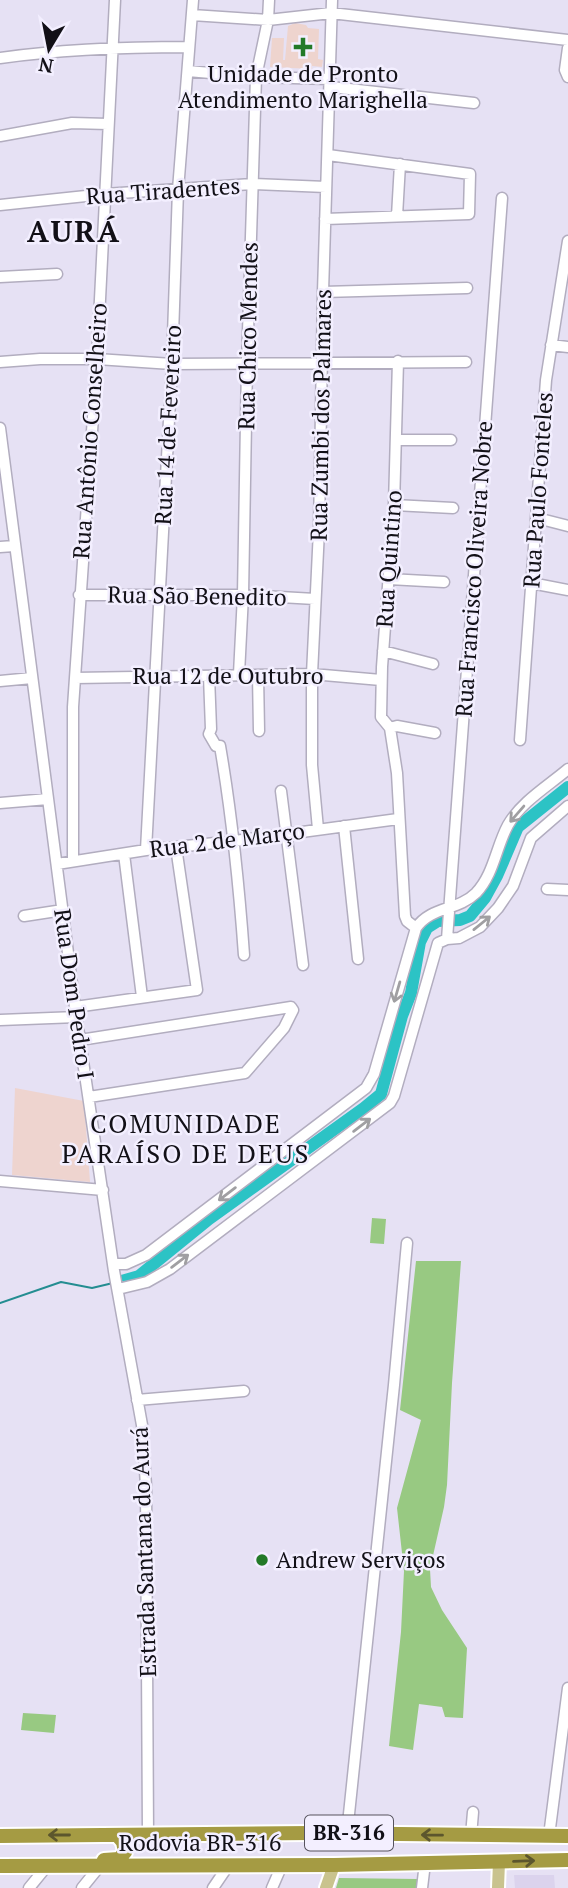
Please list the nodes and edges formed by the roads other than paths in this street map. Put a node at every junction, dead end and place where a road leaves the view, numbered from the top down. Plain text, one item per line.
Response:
1 (115, 0) edge
2 (193, 0) edge
3 (269, 0) edge
4 (332, 0) edge
5 (331, 13) junction
6 (192, 15) junction
7 (268, 20) junction
8 (568, 40) edge
9 (112, 47) junction
10 (189, 47) junction
11 (568, 48) edge
12 (0, 58) edge
13 (188, 71) junction
14 (256, 77) junction
15 (568, 77) edge
16 (330, 83) junction
17 (474, 103) dead end
18 (108, 124) junction
19 (0, 136) edge
20 (328, 155) junction
21 (400, 164) junction
22 (252, 184) junction
23 (326, 187) junction
24 (178, 190) junction
25 (105, 194) junction
26 (502, 198) dead end
27 (0, 205) edge
28 (397, 216) junction
29 (326, 219) junction
30 (568, 241) edge
31 (57, 274) dead end
32 (0, 277) edge
33 (467, 288) dead end
34 (323, 292) junction
35 (551, 345) junction
36 (568, 347) edge
37 (97, 359) junction
38 (398, 361) junction
39 (0, 362) edge
40 (466, 362) dead end
41 (322, 363) junction
42 (247, 364) junction
43 (172, 365) junction
44 (0, 428) edge
45 (396, 440) junction
46 (451, 440) dead end
47 (394, 505) junction
48 (453, 508) dead end
49 (537, 518) junction
50 (568, 526) edge
51 (14, 546) junction
52 (0, 547) edge
53 (389, 579) junction
54 (444, 582) dead end
55 (531, 583) junction
56 (568, 590) edge
57 (79, 595) junction
58 (158, 595) junction
59 (243, 595) junction
60 (315, 599) junction
61 (383, 652) junction
62 (433, 664) dead end
63 (239, 674) junction
64 (312, 674) junction
65 (258, 675) junction
66 (155, 676) junction
67 (209, 676) junction
68 (32, 678) junction
69 (75, 678) junction
70 (381, 680) junction
71 (0, 681) edge
72 (390, 728) junction
73 (259, 731) dead end
74 (435, 733) dead end
75 (520, 740) dead end
76 (568, 769) edge
77 (281, 791) dead end
78 (48, 799) junction
79 (0, 803) edge
80 (568, 806) edge
81 (398, 819) junction
82 (344, 826) junction
83 (318, 829) junction
84 (288, 833) junction
85 (235, 841) junction
86 (176, 846) junction
87 (146, 850) junction
88 (124, 853) junction
89 (73, 862) junction
90 (57, 864) junction
91 (548, 888) dead end
92 (568, 890) edge
93 (63, 910) junction
94 (449, 911) junction
95 (24, 916) dead end
96 (416, 928) junction
97 (447, 939) dead end
98 (244, 955) dead end
99 (358, 960) dead end
100 (303, 965) dead end
101 (142, 997) junction
102 (76, 1012) junction
103 (0, 1020) edge
104 (80, 1040) junction
105 (89, 1097) junction
106 (0, 1181) edge
107 (103, 1190) junction
108 (407, 1243) dead end
109 (114, 1267) junction
110 (118, 1289) junction
111 (244, 1391) dead end
112 (137, 1400) junction
113 (568, 1688) edge
114 (473, 1812) dead end
115 (347, 1833) junction
116 (117, 1835) junction
117 (148, 1835) junction
118 (0, 1836) edge
119 (471, 1836) junction
120 (549, 1836) junction
121 (568, 1836) edge
122 (568, 1860) edge
123 (499, 1862) junction
124 (425, 1863) junction
125 (282, 1865) junction
126 (334, 1865) junction
127 (0, 1866) edge
128 (18, 1866) junction
129 (47, 1866) junction
130 (228, 1866) junction
131 (99, 1867) junction
132 (29, 1888) edge
133 (82, 1888) edge
134 (213, 1888) edge
135 (272, 1888) edge
136 (326, 1888) edge
137 (422, 1888) edge
138 (498, 1888) edge

1 - 9 street, Rua Antônio Conselheiro
2 - 6 street, Rua 14 de Fevereiro
3 - 7 street, Rua Chico Mendes
4 - 5 street, Rua Zumbi dos Palmares
5 - 7 street
5 - 8 street
5 - 16 street, Rua Zumbi dos Palmares
6 - 7 street
6 - 10 street, Rua 14 de Fevereiro
7 - 14 street, Rua Chico Mendes
9 - 10 street
9 - 12 street
9 - 18 street, Rua Antônio Conselheiro
10 - 13 street, Rua 14 de Fevereiro
11 - 15 street
13 - 14 street
13 - 24 street, Rua 14 de Fevereiro
14 - 16 street
14 - 22 street, Rua Chico Mendes
16 - 17 street
16 - 20 street, Rua Zumbi dos Palmares
18 - 19 street
18 - 25 street, Rua Antônio Conselheiro
20 - 21 street
20 - 23 street, Rua Zumbi dos Palmares
21 - 28 street
21 - 28 street
22 - 23 street, Rua Tiradentes
22 - 24 street, Rua Tiradentes
22 - 42 street, Rua Chico Mendes
23 - 29 street, Rua Zumbi dos Palmares
24 - 25 street, Rua Tiradentes
24 - 43 street, Rua 14 de Fevereiro
25 - 27 street, Rua Tiradentes
25 - 37 street, Rua Antônio Conselheiro
26 - 94 street, Rua Francisco Oliveira Nobre
28 - 29 street
29 - 34 street, Rua Zumbi dos Palmares
30 - 35 street, Rua Paulo Fonteles
31 - 32 street
33 - 34 street
34 - 41 street, Rua Zumbi dos Palmares
35 - 36 street
35 - 49 street, Rua Paulo Fonteles
37 - 39 street
37 - 43 street
37 - 57 street, Rua Antônio Conselheiro
38 - 40 street
38 - 41 street
38 - 45 street, Rua Quintino
41 - 42 street
41 - 60 street, Rua Zumbi dos Palmares
42 - 43 street
42 - 59 street, Rua Chico Mendes
43 - 58 street, Rua 14 de Fevereiro
44 - 51 street, Rua Dom Pedro I
45 - 46 street
45 - 47 street, Rua Quintino
47 - 48 street
47 - 53 street, Rua Quintino
49 - 50 street
49 - 55 street, Rua Paulo Fonteles
51 - 52 street
51 - 68 street, Rua Dom Pedro I
53 - 54 street
53 - 61 street, Rua Quintino
55 - 56 street
55 - 75 street, Rua Paulo Fonteles
57 - 58 street, Rua São Benedito
57 - 69 street, Rua Antônio Conselheiro
58 - 59 street, Rua São Benedito
58 - 66 street, Rua 14 de Fevereiro
59 - 60 street, Rua São Benedito
59 - 63 street, Rua Chico Mendes
60 - 64 street, Rua Zumbi dos Palmares
61 - 62 street
61 - 70 street, Rua Quintino
63 - 65 street, Rua 12 de Outubro
63 - 67 street, Rua 12 de Outubro
64 - 65 street, Rua 12 de Outubro
64 - 70 street, Rua 12 de Outubro
64 - 83 street, Rua Zumbi dos Palmares
65 - 73 street
66 - 67 street, Rua 12 de Outubro
66 - 69 street, Rua 12 de Outubro
66 - 87 street, Rua 14 de Fevereiro
67 - 85 street
68 - 71 street
68 - 78 street, Rua Dom Pedro I
69 - 89 street, Rua Antônio Conselheiro
70 - 72 street, Rua Quintino
72 - 74 street
72 - 81 street, Rua Quintino
76 -> 94 street
77 - 84 street
78 - 79 street
78 - 90 street, Rua Dom Pedro I
110 -> 80 street
81 - 82 street, Rua 2 de Março
81 - 96 street, Rua Quintino
82 - 83 street, Rua 2 de Março
82 - 99 street
83 - 84 street, Rua 2 de Março
84 - 85 street, Rua 2 de Março
84 - 100 street
85 - 86 street, Rua 2 de Março
85 - 98 street
86 - 87 street, Rua 2 de Março
86 - 101 street
87 - 88 street, Rua 2 de Março
88 - 89 street, Rua 2 de Março
88 - 101 street
89 - 90 street, Rua 2 de Março
90 - 93 street, Rua Dom Pedro I
91 - 92 street
93 - 95 street
93 - 102 street, Rua Dom Pedro I
94 - 96 street
94 - 97 street, Rua Francisco Oliveira Nobre
96 -> 109 street
101 - 102 street
102 - 103 street
102 - 104 street, Rua Dom Pedro I
104 - 105 street, Rua Dom Pedro I
104 - 105 street
105 - 107 street, Rua Dom Pedro I
106 - 107 street
107 - 109 street, Rua Dom Pedro I
108 - 115 street
109 - 110 street, Estrada Santana do Aurá
110 - 112 street, Estrada Santana do Aurá
111 - 112 street
112 - 117 street, Estrada Santana do Aurá
113 - 120 street
114 - 119 street
115 - 117 highway, Rodovia BR-316 / BR-316
119 -> 115 highway, Rodovia BR-316 / BR-316
116 - 117 highway, Rodovia BR-316 / BR-316
116 -> 118 highway, Rodovia BR-316 / BR-316
116 - 128 highway
119 - 120 highway, Rodovia BR-316 / BR-316
120 - 121 highway, Rodovia BR-316 / BR-316
123 -> 122 highway, Rodovia BR-316 / BR-316
123 - 124 highway, Rodovia BR-316 / BR-316
123 - 138 main road
124 - 126 highway, Rodovia BR-316 / BR-316
124 - 137 street
125 - 126 highway, Rodovia BR-316 / BR-316
125 - 130 highway, Rodovia BR-316 / BR-316
125 - 135 street
126 - 136 main road
127 - 128 highway, Rodovia BR-316 / BR-316
128 - 129 highway, Rodovia BR-316 / BR-316
129 - 131 highway, Rodovia BR-316 / BR-316
129 - 132 street
130 - 131 highway, Rodovia BR-316 / BR-316
130 - 134 street
131 - 133 street

